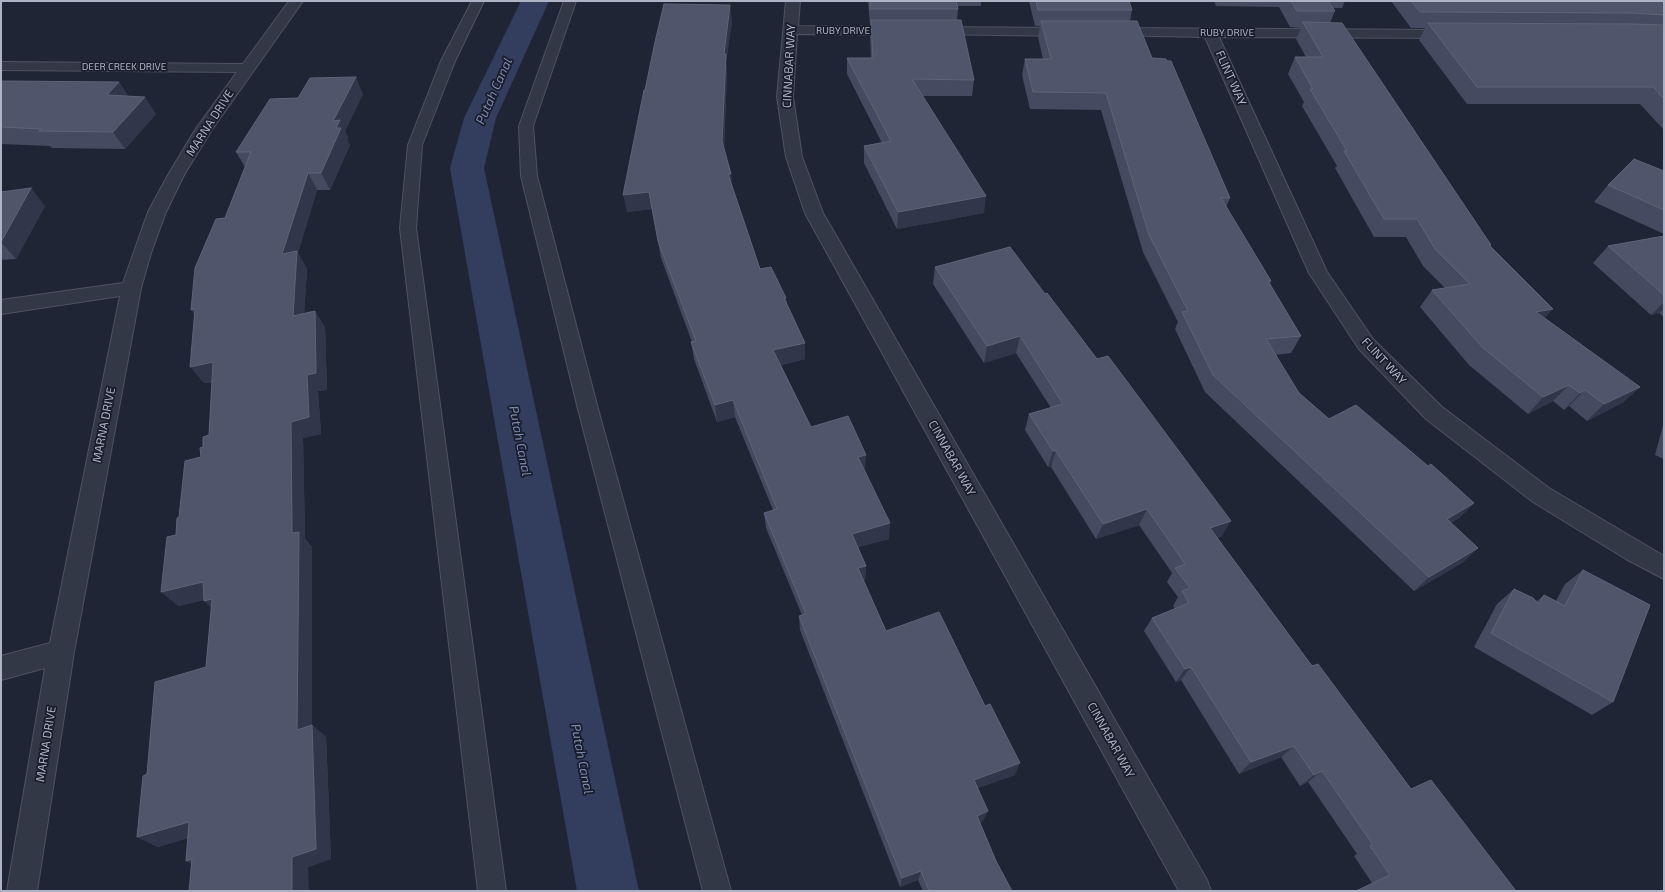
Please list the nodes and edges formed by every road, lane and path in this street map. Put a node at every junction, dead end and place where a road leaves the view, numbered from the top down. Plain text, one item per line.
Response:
1 (296, 1) edge
2 (478, 1) edge
3 (570, 1) edge
4 (793, 1) edge
5 (791, 30) junction
6 (1082, 32) edge
7 (1098, 32) edge
8 (1210, 33) junction
9 (1468, 34) edge
10 (1, 66) edge
11 (246, 68) junction
12 (131, 288) junction
13 (1, 307) edge
14 (1664, 568) edge
15 (61, 652) junction
16 (1, 668) edge
17 (22, 891) edge
18 (492, 891) edge
19 (717, 891) edge
20 (1196, 891) edge

1 - 11 street, MARNA DRIVE
2 - 18 lane
3 - 19 lane
4 - 5 street, CINNABAR WAY
5 - 6 street, RUBY DRIVE
5 - 20 street, CINNABAR WAY
7 - 8 street, RUBY DRIVE
8 - 9 street, RUBY DRIVE
8 - 14 street, FLINT WAY
10 - 11 street, DEER CREEK DRIVE
11 - 12 street, MARNA DRIVE
12 - 13 street
12 - 15 street, MARNA DRIVE
15 - 16 street
15 - 17 street, MARNA DRIVE

